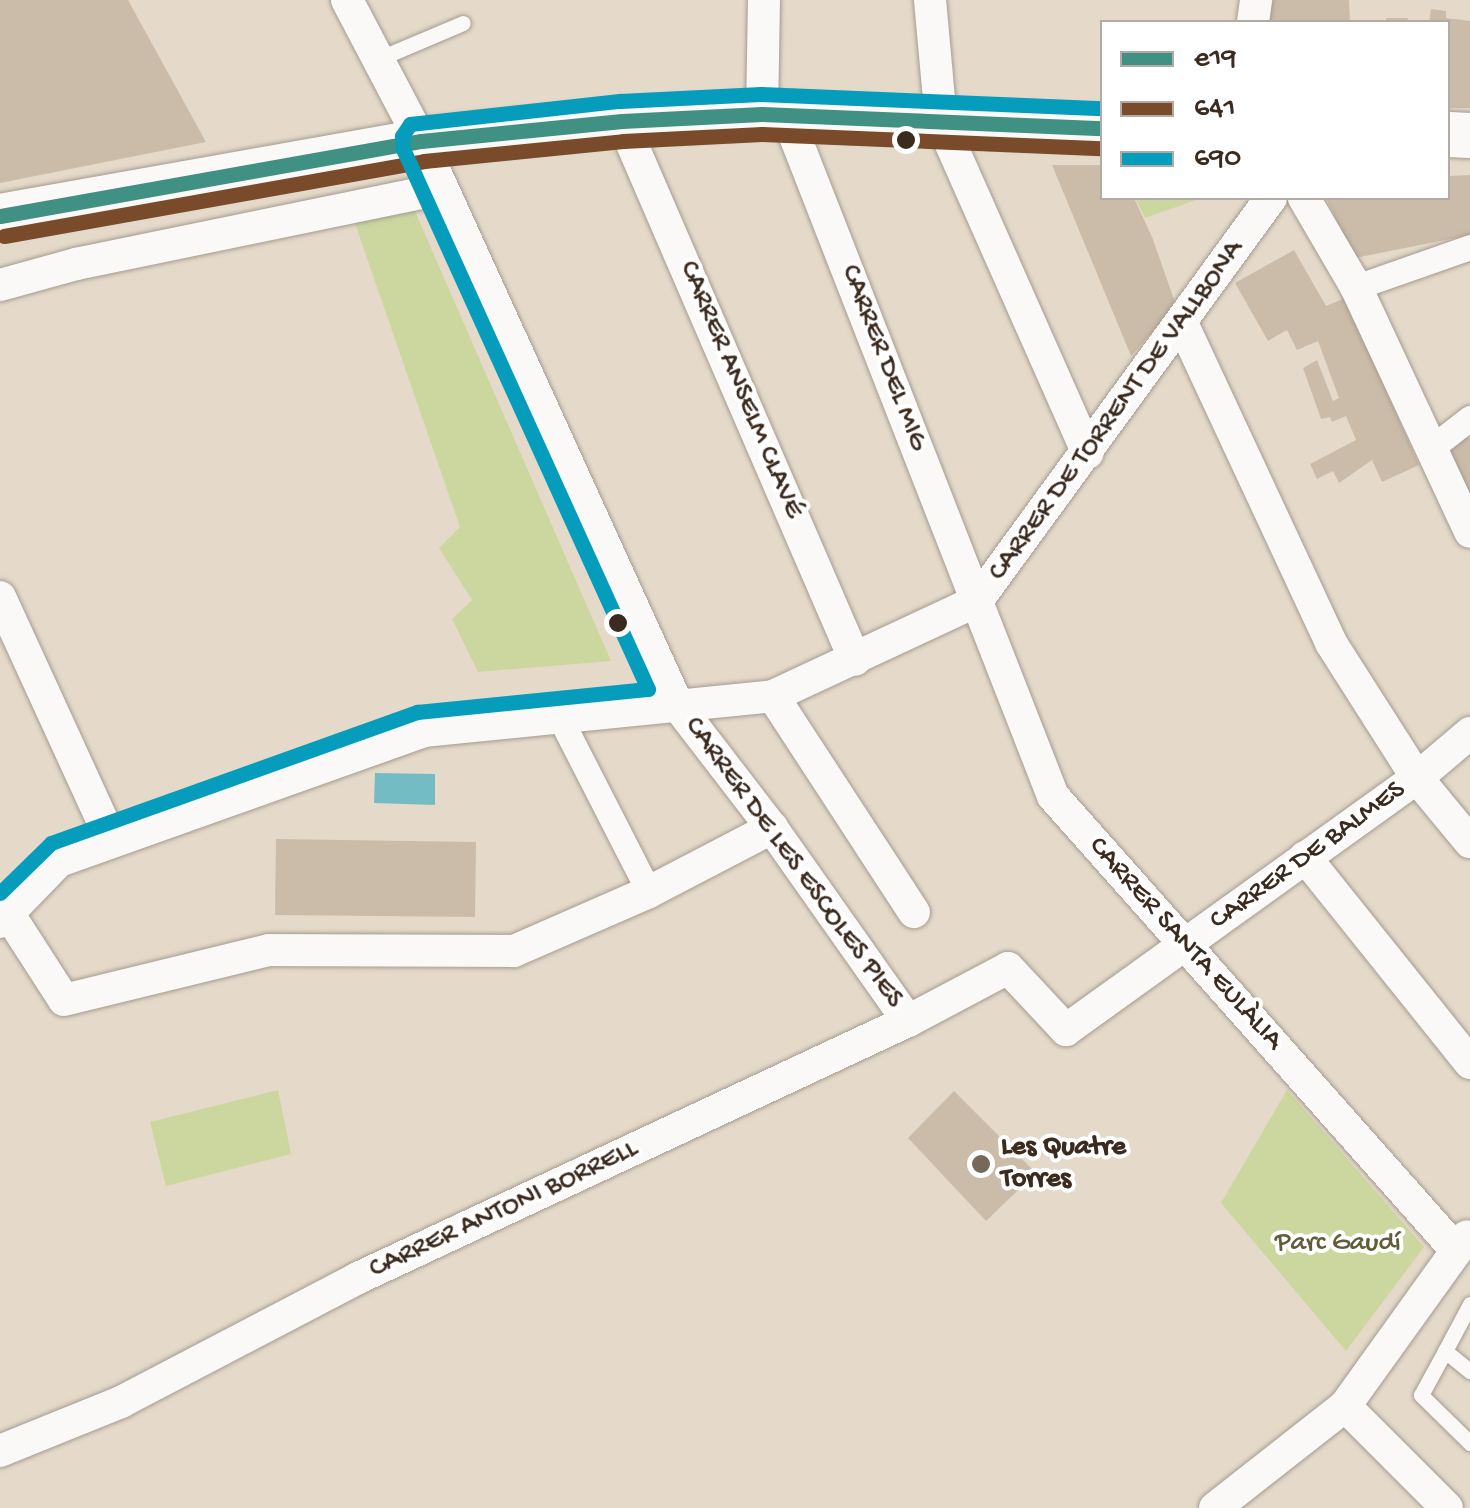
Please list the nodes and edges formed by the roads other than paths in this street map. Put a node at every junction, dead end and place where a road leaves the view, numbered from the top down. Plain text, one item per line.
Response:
1 (347, 0) edge
2 (764, 0) edge
3 (930, 0) edge
4 (463, 23) dead end
5 (378, 60) junction
6 (774, 115) junction
7 (622, 120) junction
8 (941, 122) junction
9 (1100, 128) edge
10 (421, 141) junction
11 (440, 190) junction
12 (1270, 200) edge
13 (1305, 200) edge
14 (0, 216) edge
15 (1470, 247) edge
16 (0, 285) edge
17 (1356, 287) junction
18 (1182, 322) junction
19 (1470, 418) edge
20 (1088, 452) junction
21 (1432, 452) junction
22 (1470, 532) edge
23 (0, 596) edge
24 (977, 601) junction
25 (854, 660) junction
26 (773, 696) junction
27 (678, 706) junction
28 (560, 716) junction
29 (1470, 733) edge
30 (1417, 778) junction
31 (772, 828) junction
32 (111, 839) junction
33 (1470, 842) edge
34 (1305, 858) junction
35 (648, 892) junction
36 (914, 912) dead end
37 (4, 917) edge
38 (1186, 944) junction
39 (1008, 968) joint
40 (908, 1021) junction
41 (1470, 1062) edge
42 (1465, 1249) edge
43 (1470, 1304) edge
44 (1444, 1351) junction
45 (1470, 1371) edge
46 (1345, 1406) junction
47 (1470, 1444) edge
48 (0, 1451) edge
49 (1216, 1508) edge
50 (1447, 1508) edge

1 - 5 street, CARRER DE LES ESCOLES PIES
2 - 6 street
3 - 8 street
4 - 5 lane
5 - 10 street, CARRER DE LES ESCOLES PIES
6 - 7 main road
6 - 8 main road
6 - 24 street, CARRER DEL MIG
7 - 10 main road
7 - 25 street, CARRER ANSELM CLAVÉ
8 - 9 main road
8 - 20 street
10 - 11 street, CARRER DE LES ESCOLES PIES
10 - 14 main road
11 - 16 street
11 - 27 street, CARRER DE LES ESCOLES PIES
12 - 18 street, CARRER DE TORRENT DE VALLBONA
13 - 17 street
15 - 17 street
17 - 21 street
18 - 20 street, CARRER DE TORRENT DE VALLBONA
18 - 30 street
19 - 21 street
20 - 24 street, CARRER DE TORRENT DE VALLBONA
21 - 22 street
23 - 32 street
24 - 25 street, CARRER DE TORRENT DE VALLBONA
24 - 38 street, CARRER SANTA EULÀLIA
25 - 26 street, CARRER DE TORRENT DE VALLBONA
26 - 27 street, CARRER DE TORRENT DE VALLBONA
26 - 36 street
27 - 28 street, CARRER DE TORRENT DE VALLBONA
27 - 31 street, CARRER DE LES ESCOLES PIES
28 - 32 street, CARRER DE TORRENT DE VALLBONA
28 - 35 street
29 - 30 street, CARRER DE BALMES
30 - 33 street
30 - 34 street, CARRER DE BALMES
31 - 35 street
31 - 40 street, CARRER DE LES ESCOLES PIES
32 - 37 street, CARRER DE TORRENT DE VALLBONA
34 - 38 street, CARRER DE BALMES
34 - 41 street
35 - 37 street
38 - 39 street, CARRER DE BALMES
38 - 42 street, CARRER SANTA EULÀLIA
39 - 40 street, CARRER ANTONI BORRELL
40 - 48 street, CARRER ANTONI BORRELL
42 - 46 street
43 - 44 lane
44 - 45 lane
44 - 47 lane
46 - 49 street
46 - 50 street

